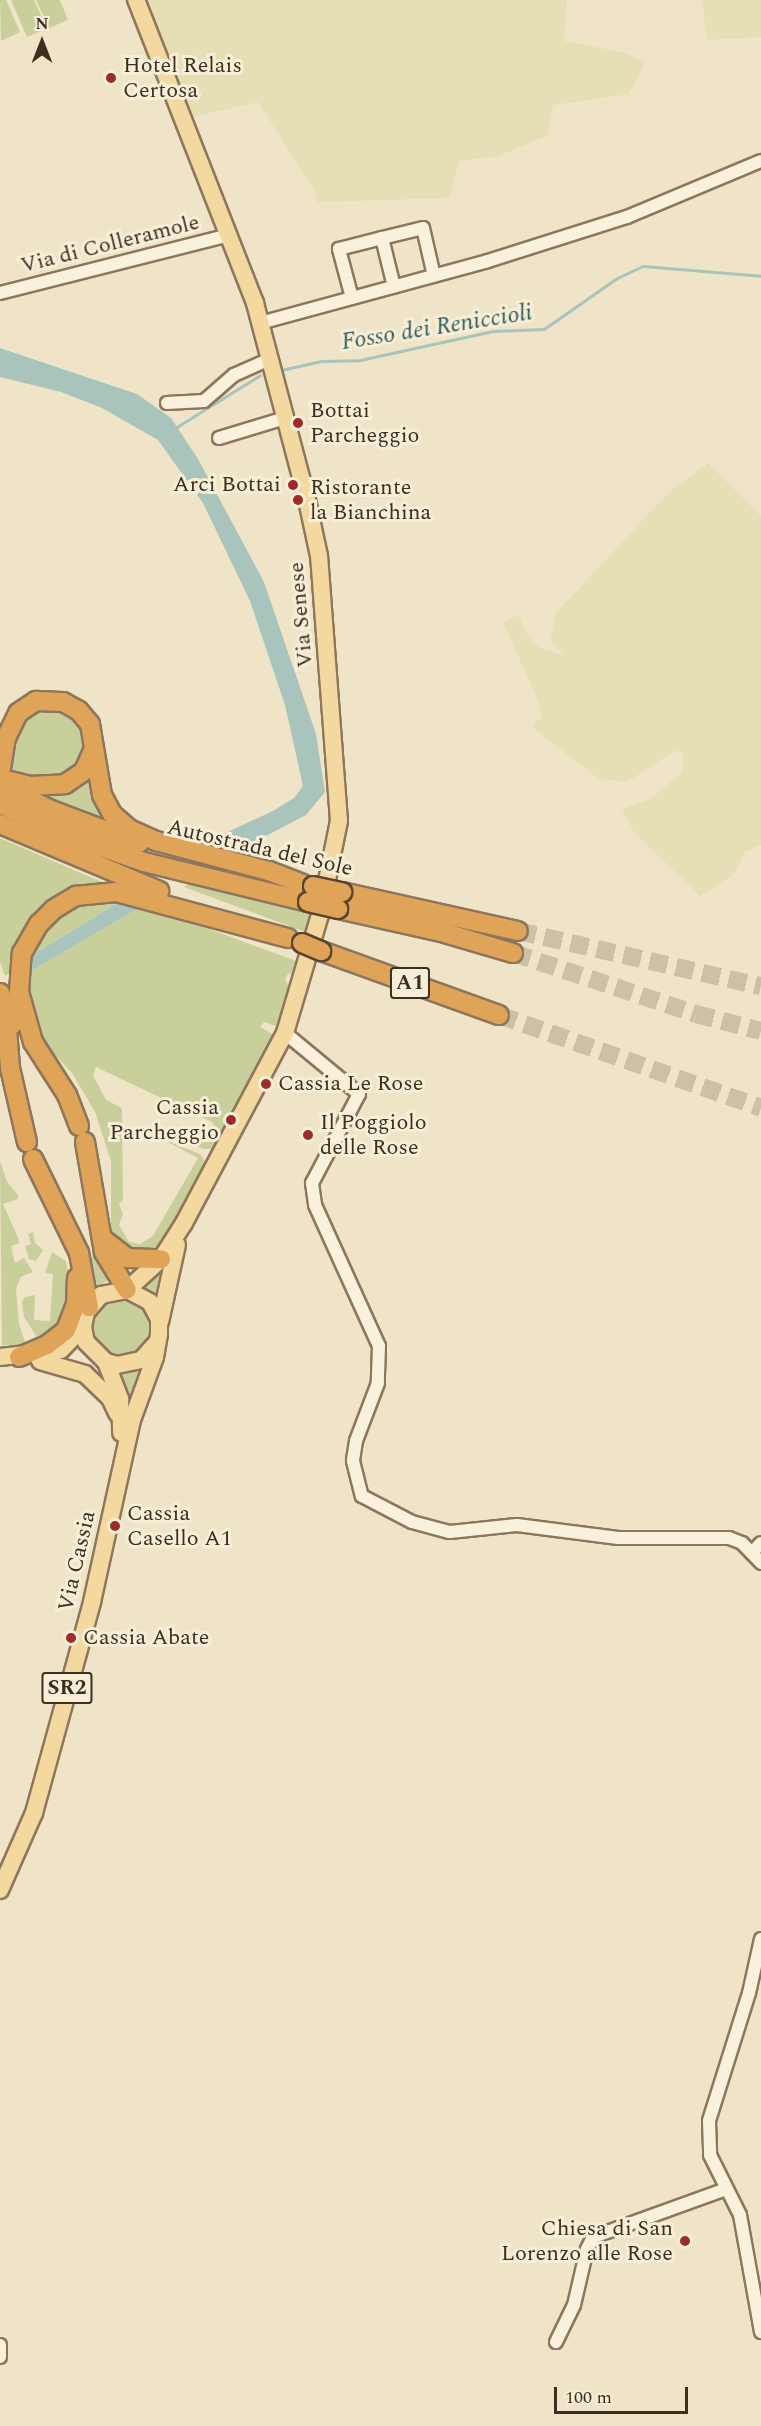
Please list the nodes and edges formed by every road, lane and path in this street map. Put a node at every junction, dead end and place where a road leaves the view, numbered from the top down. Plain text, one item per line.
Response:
1 (136, 0) edge
2 (761, 161) edge
3 (230, 235) junction
4 (382, 238) junction
5 (434, 276) junction
6 (394, 287) junction
7 (0, 293) edge
8 (352, 298) junction
9 (260, 323) junction
10 (270, 359) junction
11 (167, 403) dead end
12 (285, 418) junction
13 (219, 438) dead end
14 (96, 744) junction
15 (2, 796) edge
16 (174, 850) junction
17 (308, 891) junction
18 (170, 900) junction
19 (340, 901) junction
20 (518, 931) tunnel mouth
21 (513, 953) tunnel mouth
22 (0, 993) edge
23 (499, 1015) tunnel mouth
24 (285, 1033) junction
25 (8, 1039) edge
26 (48, 1067) junction
27 (184, 1223) junction
28 (65, 1230) junction
29 (100, 1236) junction
30 (161, 1259) junction
31 (127, 1290) junction
32 (89, 1307) junction
33 (83, 1328) junction
34 (158, 1334) junction
35 (0, 1357) edge
36 (18, 1357) junction
37 (103, 1360) junction
38 (40, 1361) junction
39 (121, 1428) junction
40 (117, 1481) junction
41 (761, 1543) edge
42 (752, 1553) junction
43 (761, 1563) edge
44 (0, 1890) edge
45 (761, 1939) edge
46 (726, 2189) junction
47 (761, 2331) edge
48 (556, 2342) dead end
49 (0, 2344) edge
50 (0, 2357) edge

1 - 3 main road, Via Senese / SR2
2 - 5 street
3 - 7 street, Via di Colleramole
3 - 9 main road, Via Senese / SR2
4 - 5 street
4 - 6 street
4 - 8 street
5 - 6 street
6 - 8 street
8 - 9 street
9 - 10 main road, Via Senese / SR2
10 - 11 street
10 - 12 main road, Via Senese / SR2
12 - 13 street
12 - 24 main road, Via Senese / SR2
14 - 15 highway
14 - 15 highway
14 - 16 highway
15 - 16 highway, Autostrada del Sole
15 - 17 highway, Autostrada del Sole
15 - 18 highway, A1
16 - 17 highway
17 - 19 highway, Autostrada del Sole, bridge
18 - 23 highway, A1, bridge
18 - 26 highway
19 - 20 highway, Autostrada del Sole
19 - 21 highway, Autostrada del Sole
22 - 25 highway
24 - 27 main road, Via Senese / SR2
24 - 42 street
25 - 26 highway
25 - 28 highway
26 - 29 highway
27 - 30 main road, Via Senese / SR2
27 - 34 main road, Via Senese / SR2
28 - 32 highway
28 - 36 highway
29 - 30 highway
29 - 31 highway
30 - 31 main road, Via Senese / SR2
31 - 32 main road, SR2
31 - 34 main road
32 - 33 main road
33 - 36 main road
33 - 37 main road, Via Cassia / SR2
34 - 37 main road
34 - 40 main road, Via Cassia / SR2
35 - 36 main road
36 - 38 main road
37 - 38 main road
37 - 39 main road, Via Cassia / SR2
38 - 39 main road
39 - 40 main road, Via Cassia / SR2
40 - 44 main road, Via Cassia / SR2
41 - 42 street
42 - 43 street
45 - 46 street
46 - 47 street
46 - 48 street
49 - 50 street

